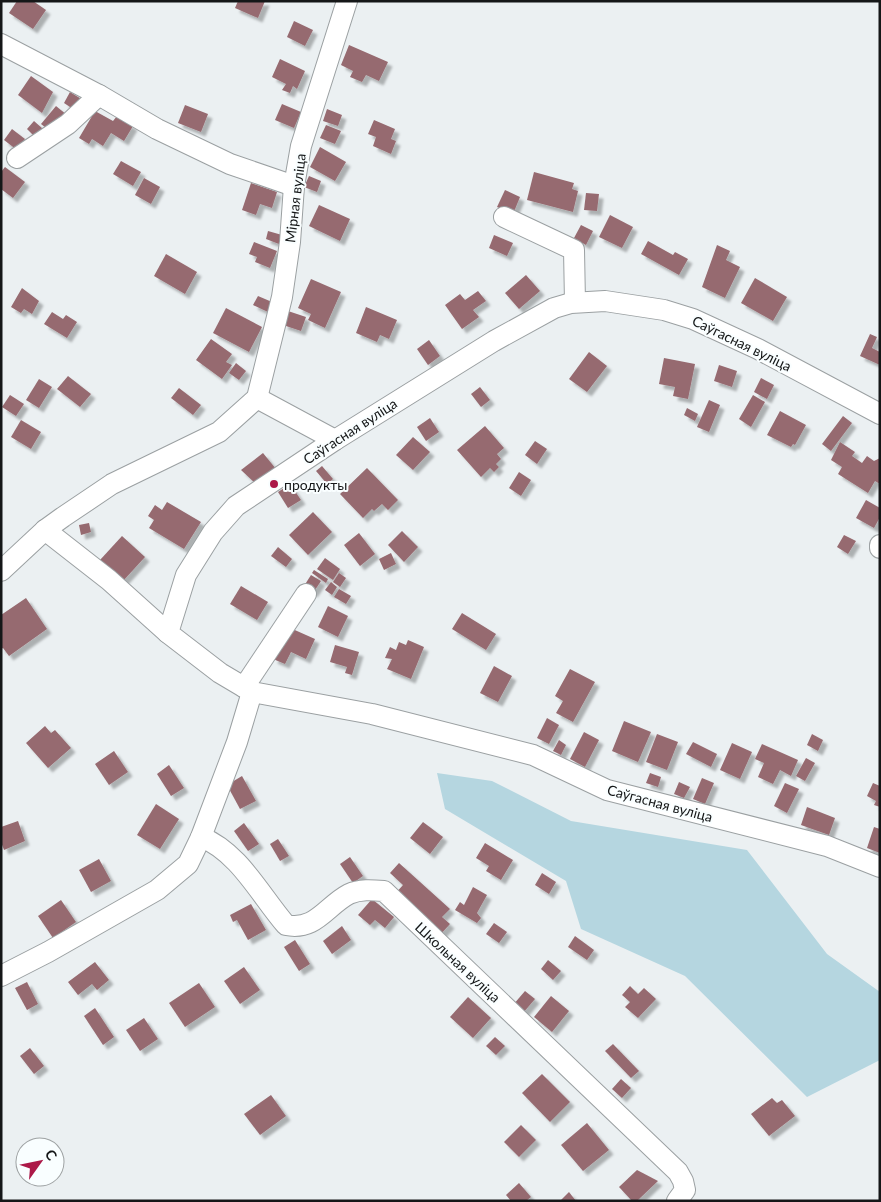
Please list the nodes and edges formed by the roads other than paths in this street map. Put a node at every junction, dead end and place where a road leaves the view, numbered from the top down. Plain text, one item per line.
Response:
1 (346, 1) edge
2 (1, 44) edge
3 (99, 95) junction
4 (17, 158) dead end
5 (294, 186) junction
6 (504, 217) dead end
7 (575, 302) junction
8 (256, 398) junction
9 (880, 414) edge
10 (334, 440) junction
11 (45, 530) junction
12 (1, 571) edge
13 (306, 594) dead end
14 (168, 633) junction
15 (248, 690) junction
16 (201, 837) junction
17 (880, 867) edge
18 (1, 976) edge
19 (677, 1201) edge

1 - 5 street, Мірная вуліца
2 - 3 street
3 - 4 street
3 - 5 street
5 - 8 street, Мірная вуліца
6 - 7 street
7 - 9 street, Саўгасная вуліца
7 - 10 street, Саўгасная вуліца
8 - 10 street
8 - 11 street
10 - 14 street, Саўгасная вуліца
11 - 12 street
11 - 14 street
13 - 15 street
14 - 15 street, Саўгасная вуліца
15 - 16 street
15 - 17 street, Саўгасная вуліца
16 - 18 street
16 - 19 street, Школьная вуліца

